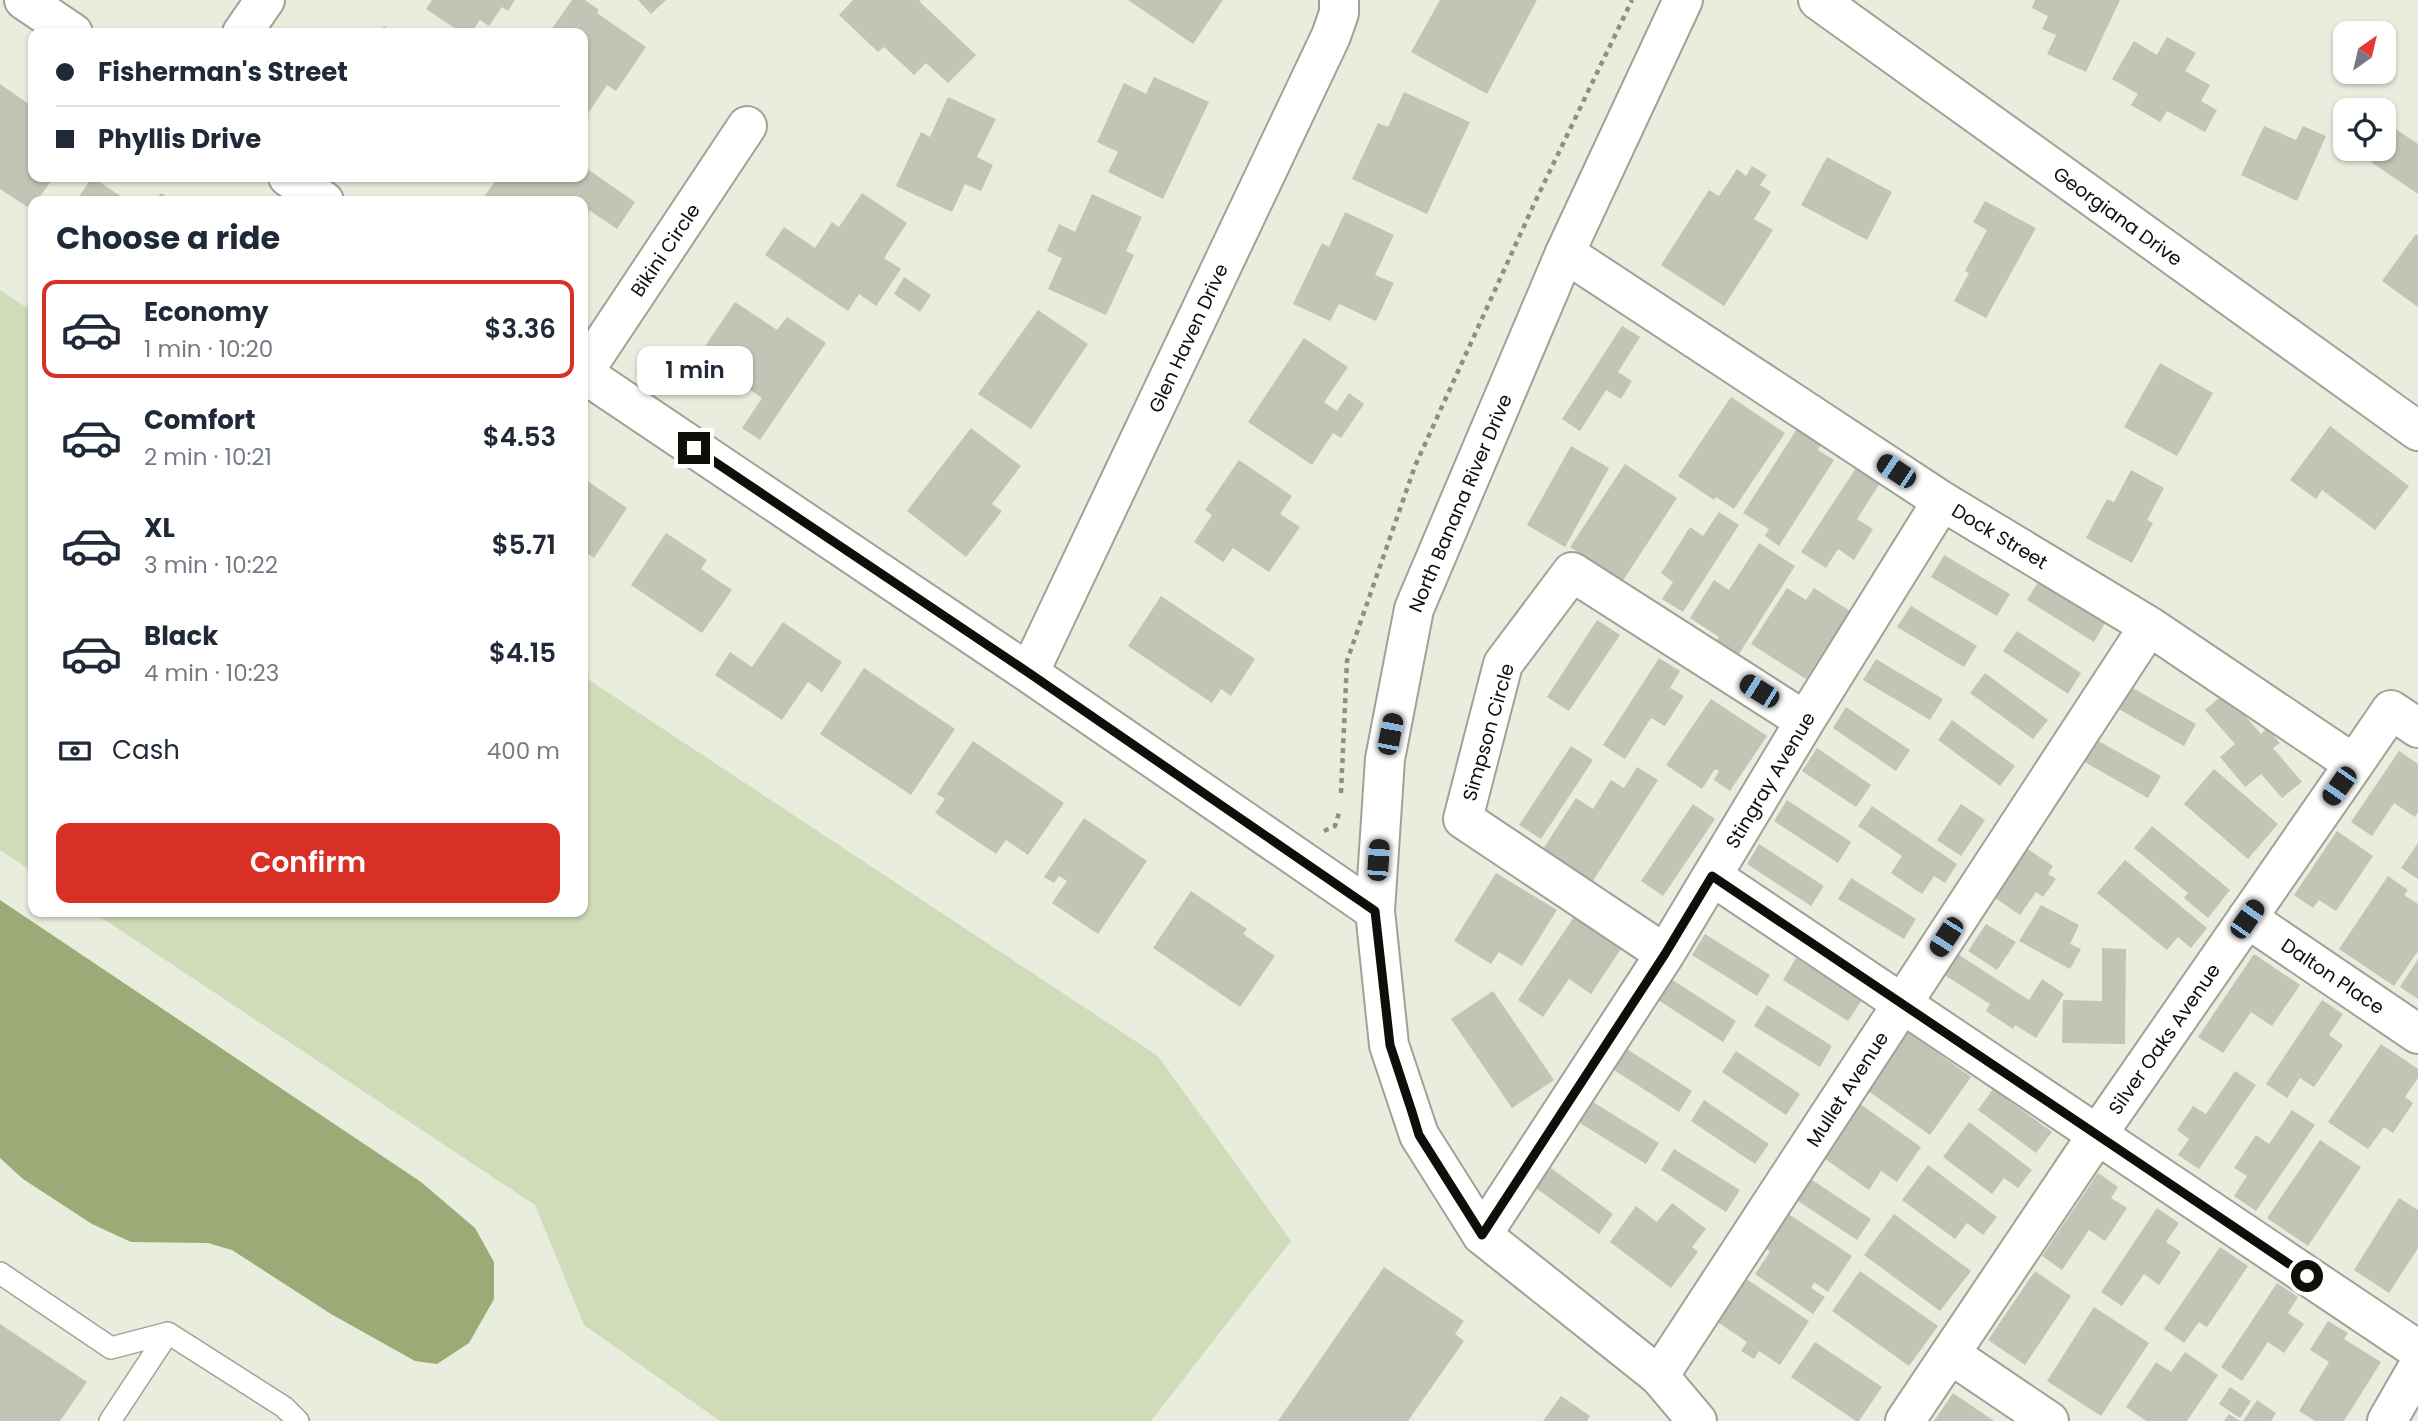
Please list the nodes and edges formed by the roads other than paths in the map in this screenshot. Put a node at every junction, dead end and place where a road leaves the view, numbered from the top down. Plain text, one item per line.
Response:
1 (24, 0) edge
2 (265, 0) edge
3 (1339, 0) edge
4 (1683, 0) edge
5 (1818, 0) edge
6 (66, 28) edge
7 (246, 28) edge
8 (747, 126) dead end
9 (296, 182) edge
10 (316, 196) edge
11 (1565, 253) junction
12 (588, 365) edge
13 (588, 376) edge
14 (2418, 431) edge
15 (1942, 501) junction
16 (2150, 626) junction
17 (1029, 673) junction
18 (1805, 721) junction
19 (2418, 728) edge
20 (2354, 764) junction
21 (1712, 876) junction
22 (1375, 911) junction
23 (2247, 919) junction
24 (1665, 954) junction
25 (1902, 1003) junction
26 (2418, 1034) edge
27 (2097, 1135) junction
28 (1482, 1235) junction
29 (0, 1273) edge
30 (168, 1334) junction
31 (2418, 1350) edge
32 (1950, 1354) junction
33 (2418, 1367) edge
34 (1659, 1376) junction
35 (286, 1416) edge
36 (110, 1421) edge
37 (1697, 1421) edge
38 (1905, 1421) edge
39 (2049, 1421) edge
40 (2388, 1421) edge

1 - 6 street
2 - 7 street
3 - 17 street, Glen Haven Drive
4 - 11 street, North Banana River Drive
5 - 14 street, Georgiana Drive
8 - 12 street, Bikini Circle
9 - 10 street
11 - 15 street, Dock Street
11 - 22 street, North Banana River Drive
13 - 17 street
15 - 16 street, Dock Street
15 - 18 street, Stingray Avenue
16 - 20 street, Dock Street
16 - 25 street, Mullet Avenue
17 - 22 street
18 - 21 street, Stingray Avenue
18 - 24 street, Simpson Circle
19 - 20 street
20 - 23 street, Silver Oaks Avenue
21 - 24 street, Stingray Avenue
21 - 25 street
22 - 28 street, North Banana River Drive
23 - 26 street, Dalton Place
23 - 27 street, Silver Oaks Avenue
24 - 28 street, Stingray Avenue
25 - 27 street
25 - 34 street, Mullet Avenue
27 - 31 street
27 - 32 street, Silver Oaks Avenue
28 - 34 street, North Banana River Drive
29 - 30 lane
30 - 35 lane
30 - 36 lane
32 - 38 street, Silver Oaks Avenue
32 - 39 street
33 - 40 street
34 - 37 street, North Banana River Drive

